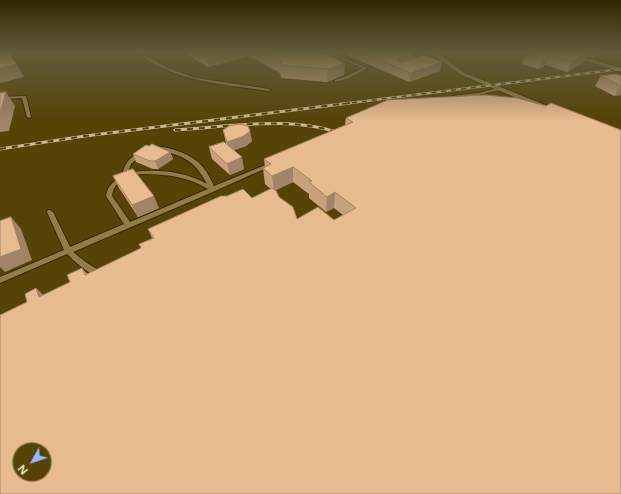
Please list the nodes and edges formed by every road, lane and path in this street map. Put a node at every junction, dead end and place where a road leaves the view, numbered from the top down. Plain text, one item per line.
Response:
1 (184, 75) edge
2 (350, 75) edge
3 (465, 75) edge
4 (336, 81) dead end
5 (498, 89) junction
6 (269, 90) dead end
7 (0, 98) edge
8 (448, 98) edge
9 (556, 111) edge
10 (29, 117) dead end
11 (280, 161) edge
12 (124, 175) junction
13 (214, 190) junction
14 (50, 212) dead end
15 (128, 226) junction
16 (68, 251) junction
17 (99, 274) edge
18 (0, 280) edge

1 - 6 lane
2 - 4 lane
3 - 5 street
5 - 8 lane
5 - 9 street
7 - 10 lane
11 - 13 lane
12 - 13 lane
12 - 13 lane
12 - 15 lane
13 - 15 lane
14 - 16 lane
15 - 16 lane
16 - 17 lane
16 - 18 lane

